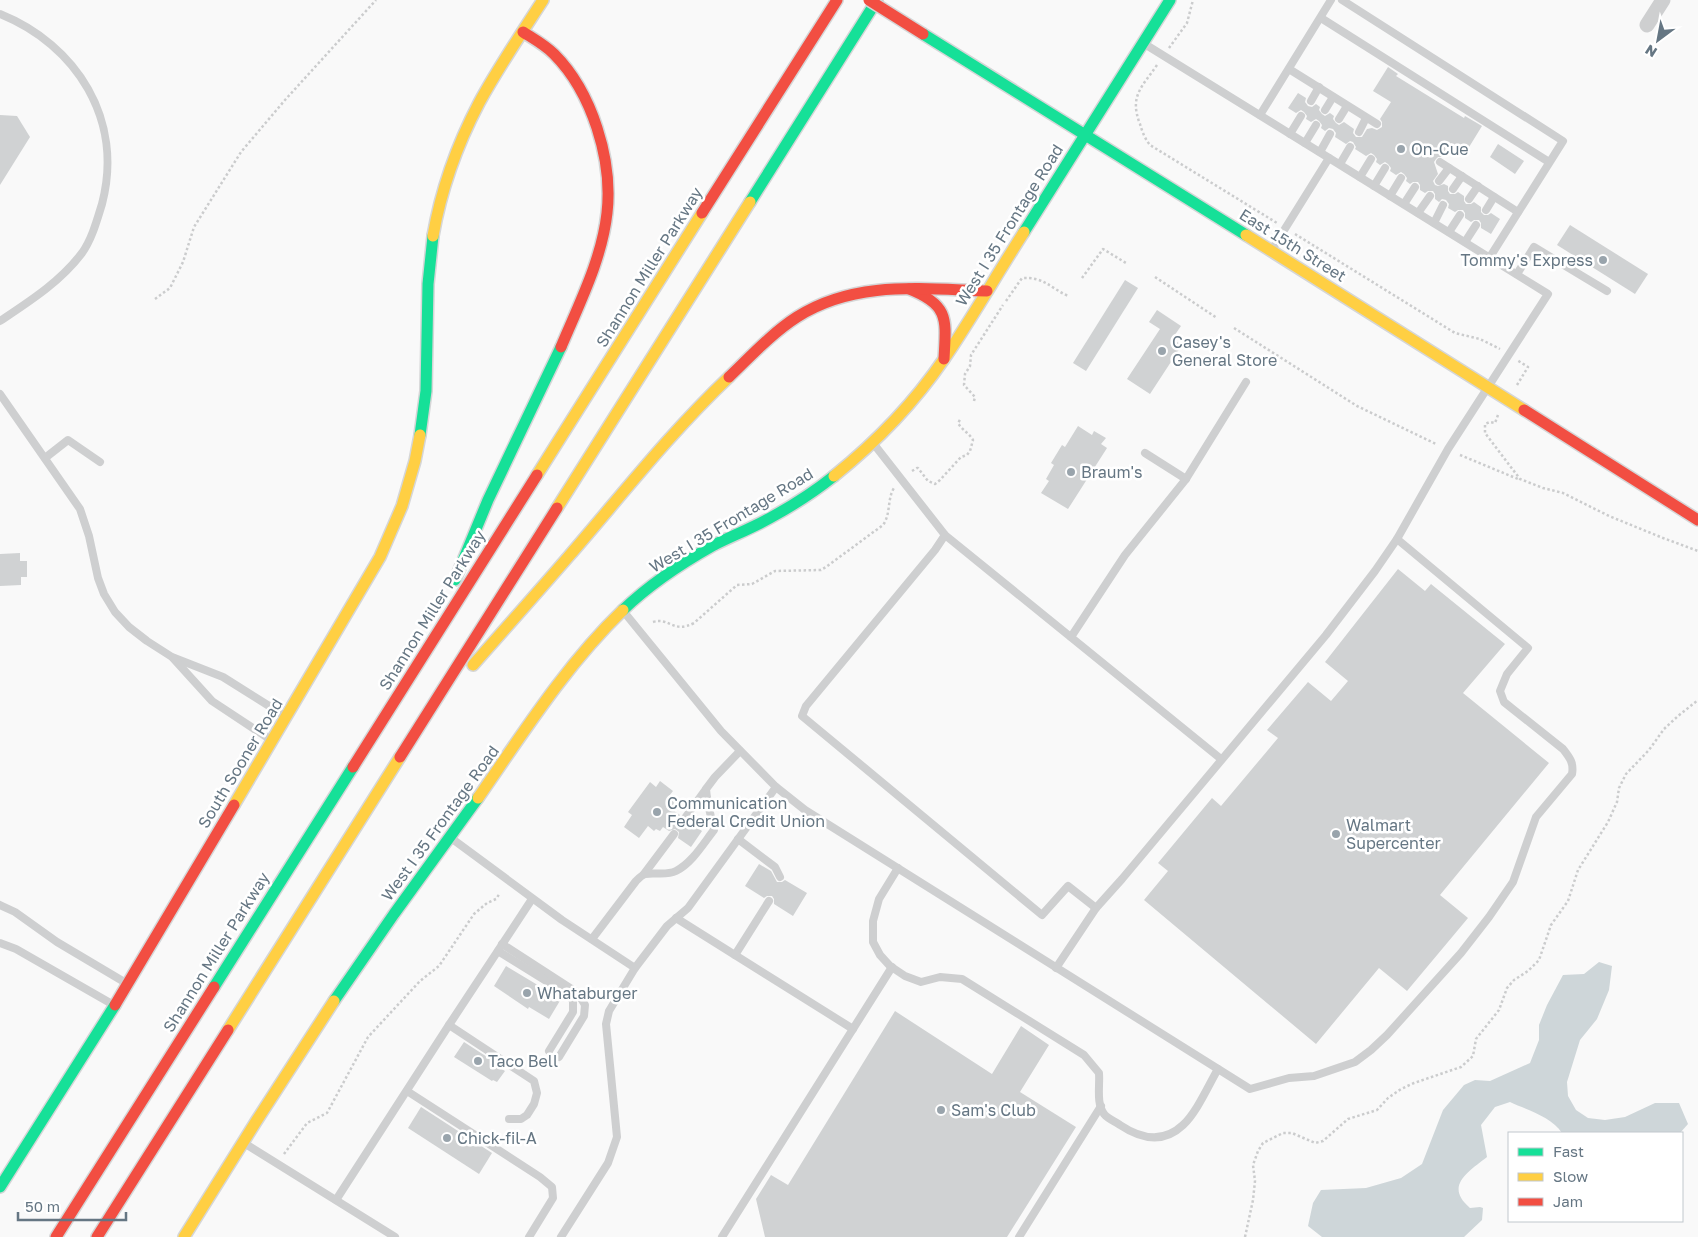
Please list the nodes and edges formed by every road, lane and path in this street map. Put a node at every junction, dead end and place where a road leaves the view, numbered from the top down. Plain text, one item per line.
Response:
1 (376, 0) edge
2 (543, 0) edge
3 (837, 0) edge
4 (869, 0) edge
5 (877, 0) edge
6 (1170, 0) edge
7 (1193, 0) edge
8 (1331, 0) edge
9 (1342, 0) edge
10 (1664, 0) edge
11 (0, 14) edge
12 (1321, 18) junction
13 (1647, 25) dead end
14 (523, 32) junction
15 (1172, 42) dead end
16 (1143, 43) junction
17 (1157, 65) dead end
18 (1289, 69) junction
19 (1319, 87) junction
20 (1334, 97) junction
21 (1311, 101) dead end
22 (1347, 106) junction
23 (1325, 110) dead end
24 (1260, 115) junction
25 (1301, 116) dead end
26 (1366, 118) junction
27 (1339, 119) dead end
28 (1377, 124) dead end
29 (1316, 125) dead end
30 (1359, 132) dead end
31 (1086, 134) junction
32 (1290, 134) junction
33 (1330, 134) dead end
34 (1305, 143) junction
35 (1350, 146) dead end
36 (1320, 152) junction
37 (1329, 158) junction
38 (1371, 159) dead end
39 (1440, 162) dead end
40 (1549, 162) junction
41 (1340, 164) junction
42 (1385, 168) dead end
43 (1449, 168) junction
44 (1462, 176) junction
45 (1360, 177) junction
46 (1401, 178) dead end
47 (1439, 181) dead end
48 (1374, 186) junction
49 (1478, 186) junction
50 (1415, 187) dead end
51 (1453, 189) dead end
52 (1390, 196) junction
53 (1430, 196) dead end
54 (1494, 197) junction
55 (1469, 199) dead end
56 (1404, 204) junction
57 (1443, 205) dead end
58 (1486, 210) dead end
59 (1518, 212) junction
60 (1418, 213) junction
61 (1460, 215) dead end
62 (1270, 218) dead end
63 (1434, 223) junction
64 (1476, 225) dead end
65 (1449, 232) junction
66 (1301, 238) dead end
67 (1465, 242) junction
68 (1271, 251) junction
69 (1490, 257) junction
70 (1126, 263) dead end
71 (1517, 274) junction
72 (1155, 277) dead end
73 (1082, 278) dead end
74 (907, 288) junction
75 (987, 291) junction
76 (1607, 291) dead end
77 (1068, 296) dead end
78 (155, 299) dead end
79 (1217, 318) dead end
80 (0, 321) edge
81 (1234, 328) dead end
82 (1496, 346) dead end
83 (944, 359) junction
84 (1520, 362) dead end
85 (1524, 374) dead end
86 (1246, 382) dead end
87 (1488, 388) junction
88 (0, 394) edge
89 (974, 401) dead end
90 (961, 418) dead end
91 (1497, 418) dead end
92 (873, 443) junction
93 (1436, 444) dead end
94 (1145, 453) dead end
95 (1460, 455) dead end
96 (45, 458) junction
97 (100, 462) dead end
98 (912, 471) dead end
99 (1186, 479) junction
100 (1520, 479) junction
101 (895, 487) dead end
102 (1698, 520) edge
103 (945, 535) junction
104 (1396, 539) junction
105 (1698, 551) edge
106 (622, 610) junction
107 (653, 622) dead end
108 (1071, 637) junction
109 (426, 650) junction
110 (172, 657) junction
111 (1698, 700) edge
112 (286, 717) junction
113 (415, 732) junction
114 (272, 740) junction
115 (740, 751) junction
116 (1221, 759) junction
117 (776, 787) junction
118 (706, 789) junction
119 (685, 818) dead end
120 (674, 834) dead end
121 (450, 837) junction
122 (738, 839) junction
123 (898, 868) junction
124 (644, 874) junction
125 (780, 877) dead end
126 (500, 894) dead end
127 (532, 899) junction
128 (769, 901) dead end
129 (0, 905) edge
130 (1096, 908) junction
131 (676, 918) junction
132 (592, 939) junction
133 (1, 944) edge
134 (500, 948) junction
135 (735, 955) junction
136 (892, 967) junction
137 (635, 968) junction
138 (1056, 968) junction
139 (128, 984) junction
140 (114, 1006) junction
141 (449, 1025) junction
142 (853, 1030) junction
143 (549, 1051) dead end
144 (559, 1058) dead end
145 (1218, 1069) junction
146 (406, 1091) junction
147 (1101, 1106) junction
148 (509, 1119) dead end
149 (243, 1142) junction
150 (284, 1154) dead end
151 (0, 1188) edge
152 (336, 1200) junction
153 (56, 1237) edge
154 (97, 1237) edge
155 (184, 1237) edge
156 (395, 1237) edge
157 (529, 1237) edge
158 (561, 1237) edge
159 (722, 1237) edge
160 (1019, 1237) edge
161 (1245, 1237) edge

1 - 78 path
2 - 14 main road, South Sooner Road
3 - 109 main road, Shannon Miller Parkway
4 - 31 main road, East 15th Street, bridge
5 - 113 main road
6 - 16 main road, West I 35 Frontage Road
7 - 15 path
8 - 12 lane
9 - 40 lane
10 - 13 street
11 - 80 lane
12 - 18 lane
12 - 40 lane
14 - 109 main road
14 - 112 main road, South Sooner Road
16 - 24 lane
16 - 31 main road, West I 35 Frontage Road
17 - 62 path
18 - 19 lane
18 - 24 lane
19 - 20 lane
19 - 21 lane
20 - 22 lane
20 - 23 lane
22 - 26 lane
22 - 27 lane
24 - 32 lane
25 - 32 lane
26 - 28 lane
26 - 30 lane
29 - 34 lane
31 - 68 main road, East 15th Street
31 - 75 main road, West I 35 Frontage Road
32 - 34 lane
33 - 36 lane
34 - 36 lane
35 - 41 lane
36 - 37 lane
37 - 41 lane
37 - 68 lane
38 - 45 lane
39 - 43 lane
40 - 59 lane
41 - 45 lane
42 - 48 lane
43 - 44 lane
43 - 47 lane
44 - 49 lane
44 - 51 lane
45 - 48 lane
46 - 52 lane
48 - 52 lane
49 - 54 lane
49 - 55 lane
50 - 56 lane
52 - 56 lane
53 - 60 lane
54 - 58 lane
54 - 59 lane
56 - 60 lane
57 - 63 lane
59 - 69 lane
60 - 63 lane
61 - 65 lane
63 - 65 lane
64 - 67 lane
65 - 67 lane
66 - 82 path
67 - 69 lane
68 - 87 main road, East 15th Street
69 - 71 lane
70 - 73 path
71 - 76 lane
71 - 87 lane
72 - 79 path
74 - 75 main road
74 - 83 main road
74 - 113 main road
75 - 83 main road, West I 35 Frontage Road
77 - 89 path
81 - 93 path
83 - 92 main road, West I 35 Frontage Road
84 - 85 path
86 - 99 lane
87 - 102 main road, East 15th Street
87 - 104 lane
88 - 96 lane
90 - 98 path
91 - 100 path
92 - 103 lane
92 - 106 main road, West I 35 Frontage Road
94 - 99 lane
95 - 100 path
96 - 97 lane
96 - 110 lane
99 - 108 lane
100 - 105 path
101 - 107 path
103 - 108 lane
103 - 130 lane
104 - 116 lane
104 - 145 lane
106 - 115 lane
106 - 121 main road, West I 35 Frontage Road
108 - 116 lane
109 - 153 main road, Shannon Miller Parkway
110 - 112 lane
110 - 114 lane
111 - 161 path
112 - 114 main road, South Sooner Road
113 - 154 main road
114 - 139 main road, South Sooner Road
115 - 117 lane
115 - 118 lane
116 - 130 lane
117 - 122 lane
117 - 123 lane
118 - 119 lane
118 - 124 lane
120 - 124 lane
121 - 127 lane
121 - 149 main road, West I 35 Frontage Road
122 - 125 lane
122 - 131 lane
123 - 136 lane
123 - 138 lane
124 - 132 lane
126 - 150 path
127 - 132 lane
127 - 134 lane
128 - 135 lane
129 - 139 lane
130 - 138 lane
131 - 135 lane
131 - 137 lane
132 - 137 lane
133 - 140 lane
134 - 141 lane
134 - 143 lane
134 - 144 lane
135 - 142 lane
136 - 142 lane
136 - 147 lane
137 - 158 lane
138 - 145 lane
139 - 140 main road, South Sooner Road
140 - 151 main road, South Sooner Road
141 - 146 lane
141 - 148 lane
142 - 159 lane
145 - 147 lane
146 - 152 lane
146 - 157 lane
147 - 160 lane
149 - 152 lane
149 - 155 main road, West I 35 Frontage Road
152 - 156 lane

